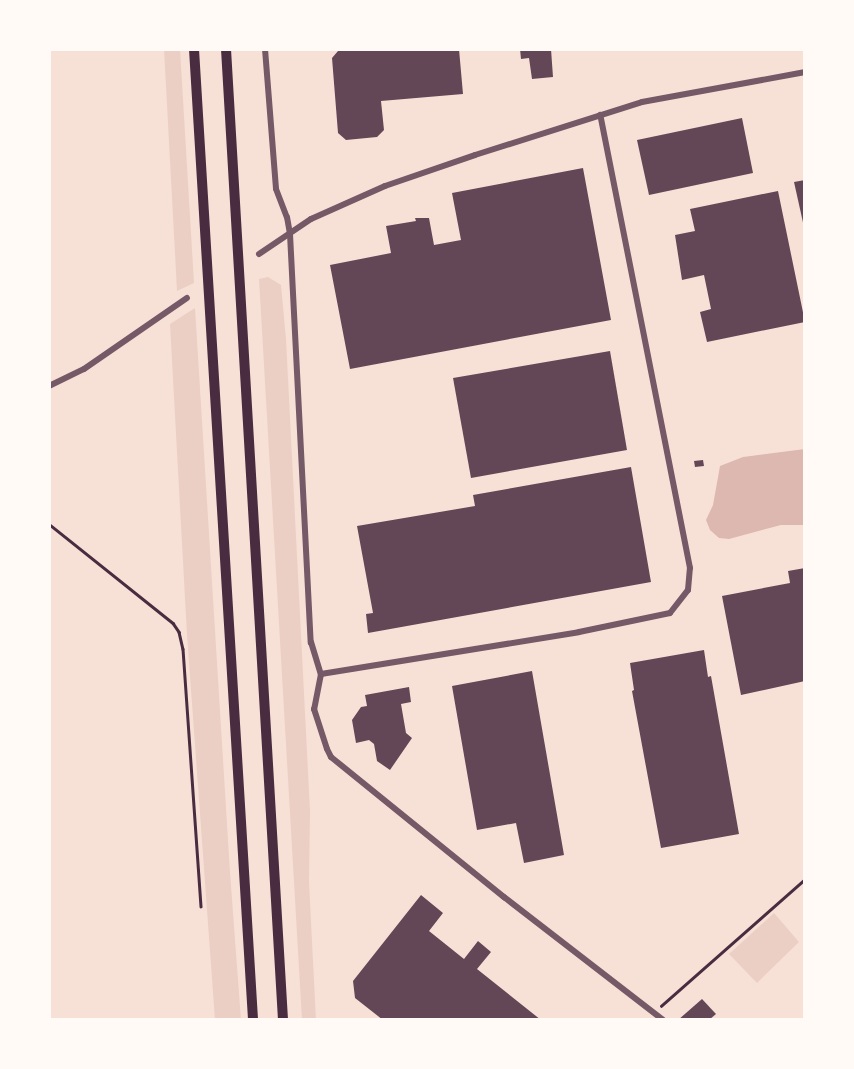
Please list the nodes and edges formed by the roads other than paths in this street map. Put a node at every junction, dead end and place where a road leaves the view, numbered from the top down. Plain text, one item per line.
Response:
1 (194, 49) edge
2 (226, 49) edge
3 (265, 49) edge
4 (805, 72) edge
5 (600, 116) junction
6 (290, 234) junction
7 (259, 254) dead end
8 (187, 298) dead end
9 (49, 386) edge
10 (321, 674) junction
11 (253, 1020) edge
12 (283, 1020) edge
13 (663, 1020) edge

1 - 11 highway
2 - 12 highway
3 - 6 street
4 - 5 street
5 - 6 street
5 - 10 street
6 - 7 street
6 - 10 street
8 - 9 street
10 - 13 street

